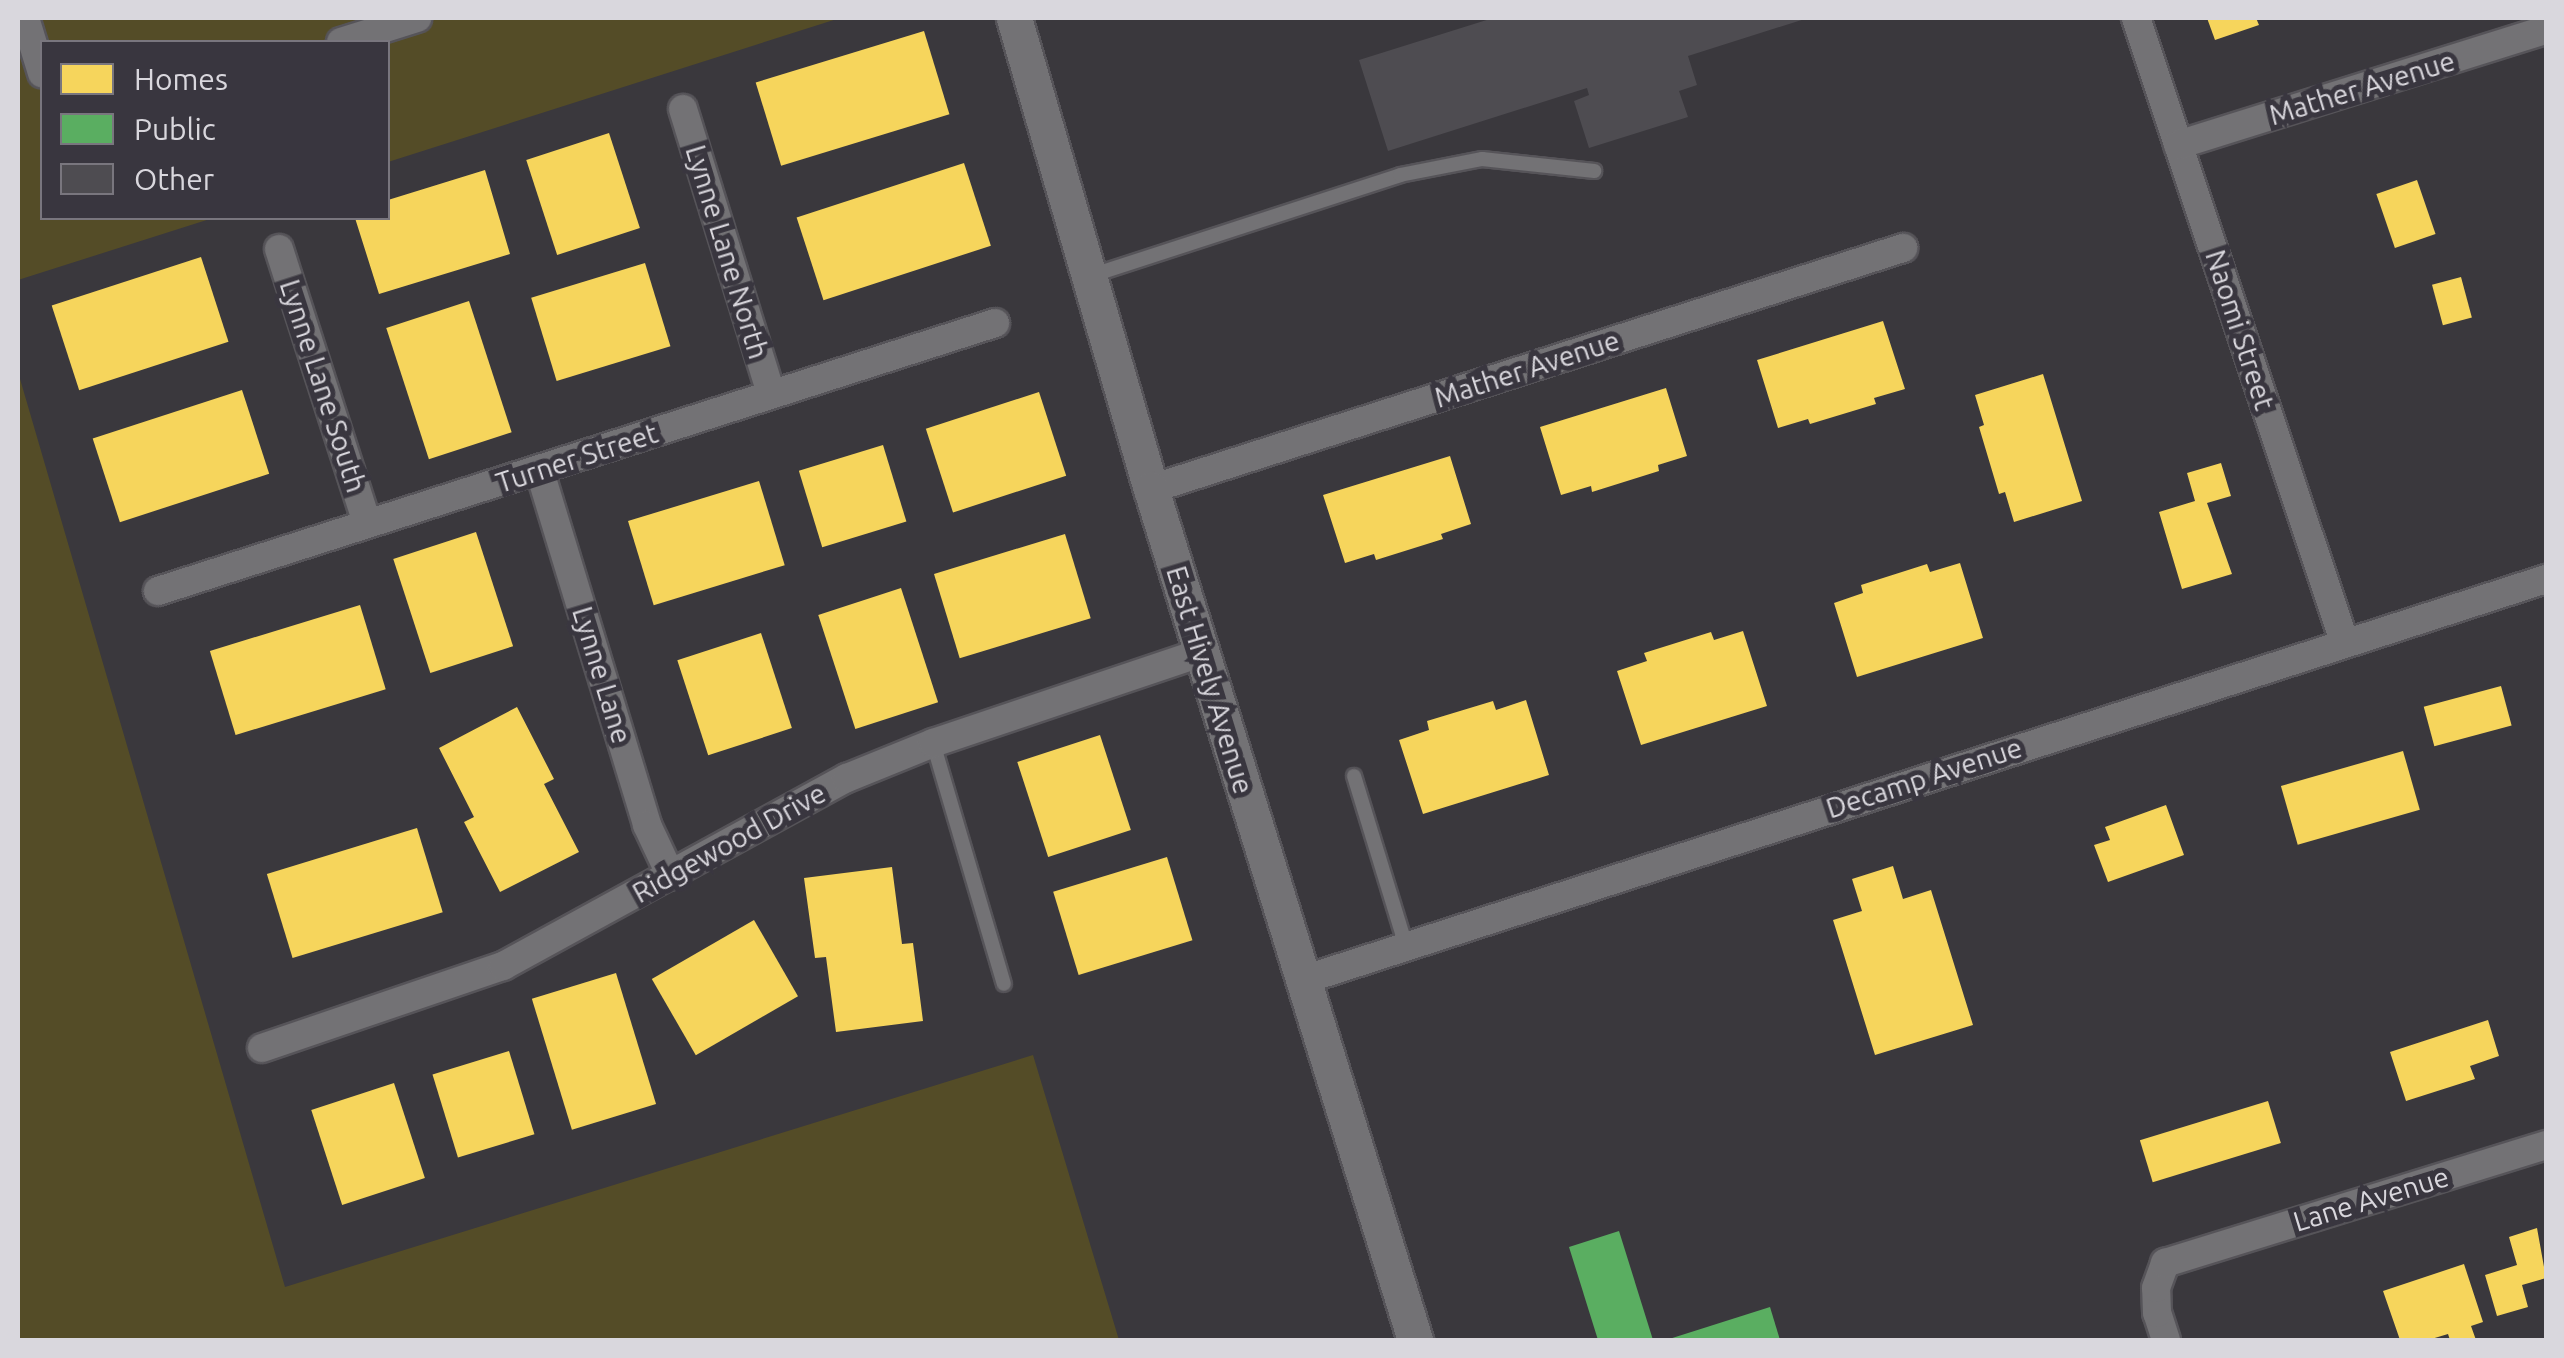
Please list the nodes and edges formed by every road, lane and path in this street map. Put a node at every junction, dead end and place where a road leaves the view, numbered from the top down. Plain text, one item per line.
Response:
1 (25, 18) edge
2 (417, 18) edge
3 (1014, 18) edge
4 (2136, 18) edge
5 (2546, 30) edge
6 (347, 40) edge
7 (40, 66) edge
8 (683, 109) dead end
9 (2178, 145) junction
10 (1594, 172) dead end
11 (1903, 248) dead end
12 (279, 249) dead end
13 (1089, 276) junction
14 (995, 322) dead end
15 (771, 394) junction
16 (540, 472) junction
17 (1151, 490) junction
18 (368, 523) junction
19 (2546, 579) edge
20 (158, 591) dead end
21 (2344, 642) junction
22 (1202, 653) junction
23 (932, 743) junction
24 (1354, 776) dead end
25 (671, 876) junction
26 (1406, 946) junction
27 (1302, 980) junction
28 (1004, 984) dead end
29 (262, 1048) dead end
30 (2546, 1145) edge
31 (1415, 1340) edge
32 (2166, 1340) edge

1 - 7 street
2 - 6 street
3 - 13 street, East Hively Avenue
4 - 9 street, Naomi Street
5 - 9 street, Mather Avenue
8 - 15 street, Lynne Lane North
9 - 21 street, Naomi Street
10 - 13 lane
11 - 17 street, Mather Avenue
12 - 18 street, Lynne Lane South
13 - 17 street, East Hively Avenue
14 - 15 street, Turner Street
15 - 16 street, Turner Street
16 - 18 street, Turner Street
16 - 25 street, Lynne Lane
17 - 22 street, East Hively Avenue
18 - 20 street, Turner Street
19 - 21 street, Decamp Avenue
21 - 26 street, Decamp Avenue
22 - 23 street, Ridgewood Drive
22 - 27 street, East Hively Avenue
23 - 25 street, Ridgewood Drive
23 - 28 lane
24 - 26 lane
25 - 29 street, Ridgewood Drive
26 - 27 street, Decamp Avenue
27 - 31 street, East Hively Avenue
30 - 32 street, Lane Avenue

